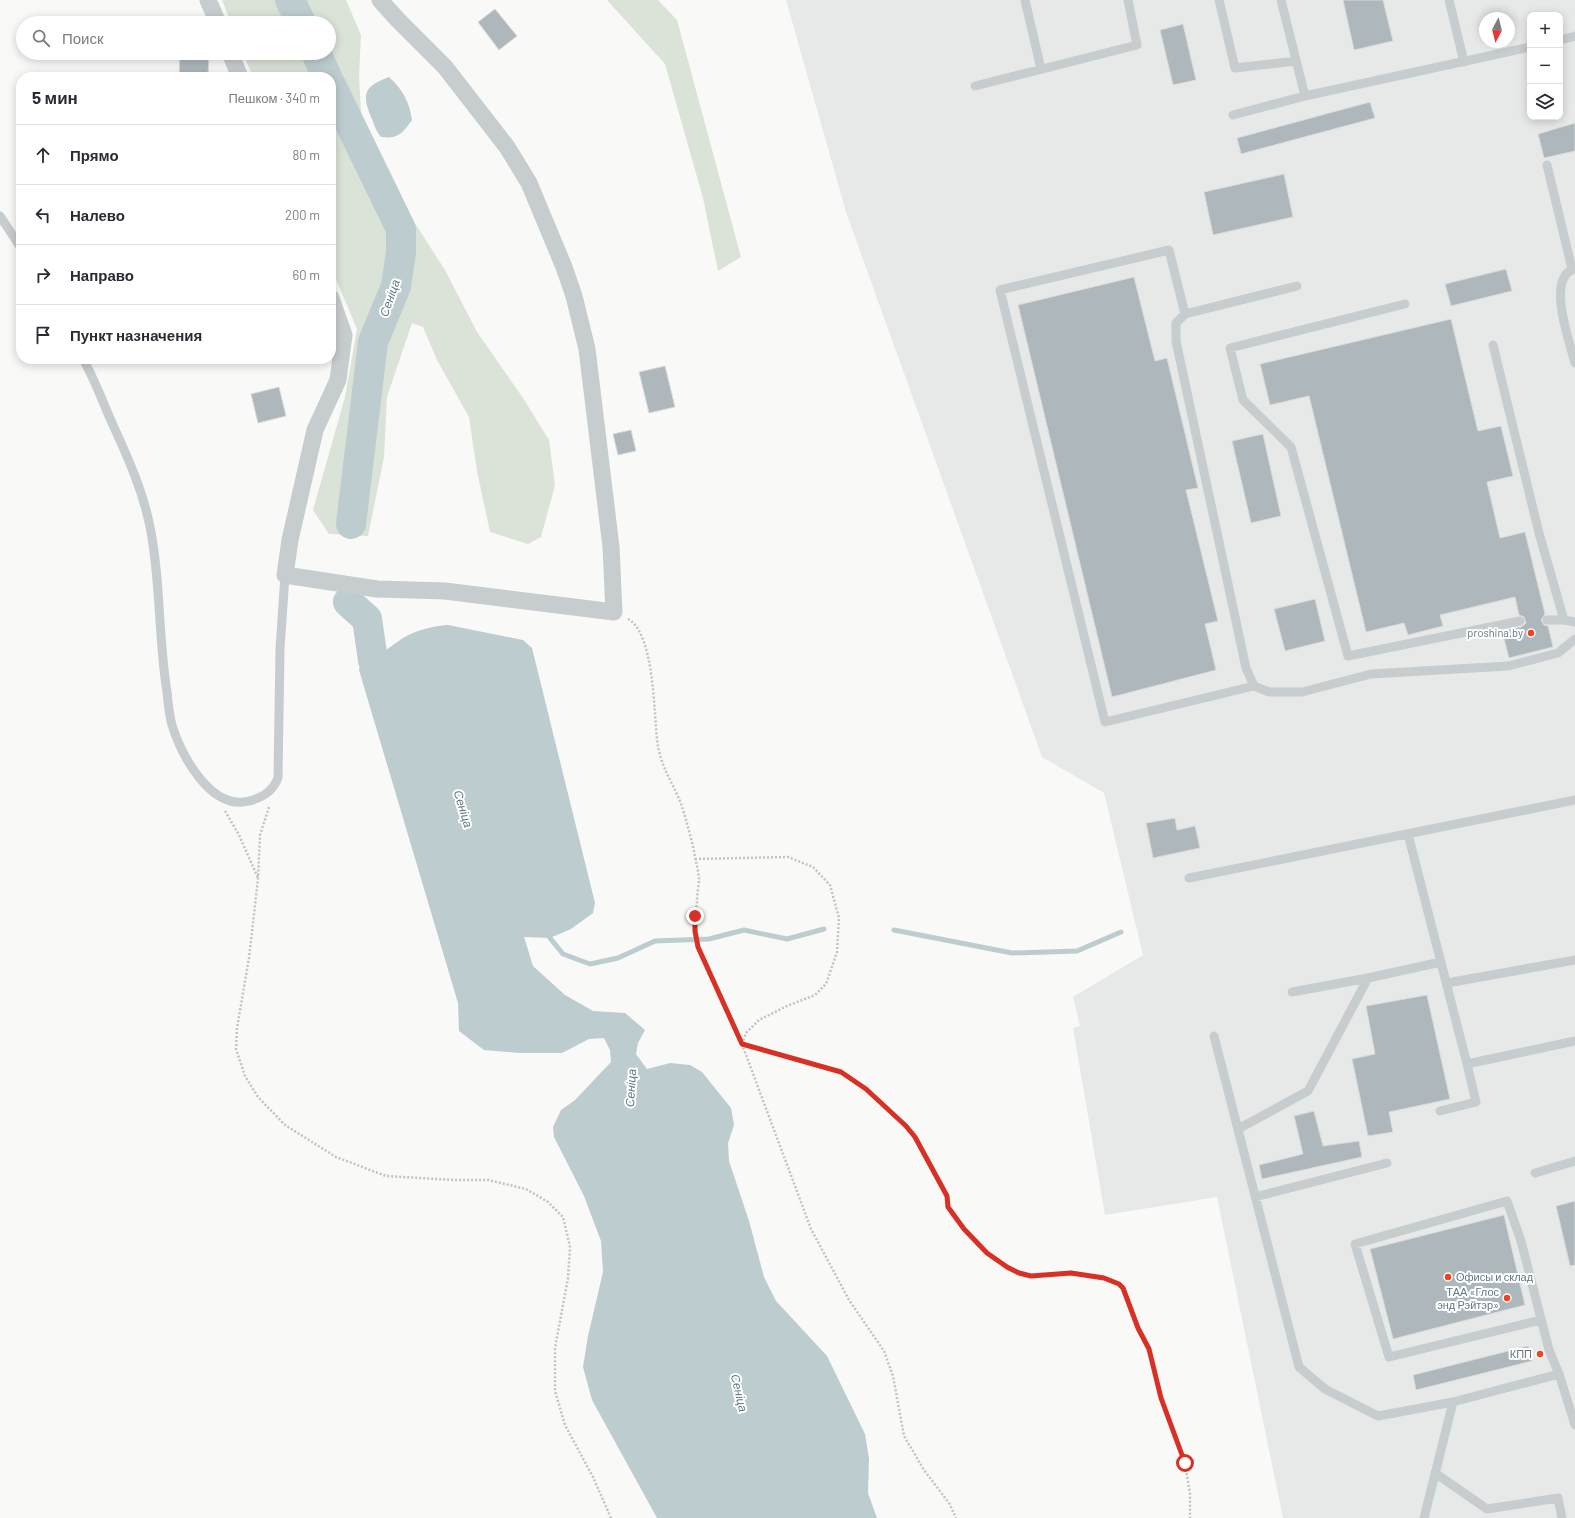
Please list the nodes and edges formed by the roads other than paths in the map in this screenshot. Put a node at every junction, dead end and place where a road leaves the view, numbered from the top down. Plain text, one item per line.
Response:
1 (208, 0) edge
2 (380, 0) edge
3 (1025, 0) edge
4 (1128, 0) edge
5 (1219, 0) edge
6 (1282, 0) edge
7 (1449, 0) edge
8 (215, 16) edge
9 (1575, 36) edge
10 (1563, 39) edge
11 (1527, 47) edge
12 (233, 60) edge
13 (1296, 61) junction
14 (1464, 62) junction
15 (1041, 69) junction
16 (238, 72) edge
17 (975, 86) dead end
18 (1305, 96) junction
19 (1233, 115) dead end
20 (1547, 165) dead end
21 (0, 216) edge
22 (16, 240) edge
23 (1573, 269) edge
24 (1297, 286) dead end
25 (1405, 304) dead end
26 (336, 312) edge
27 (1185, 314) junction
28 (1493, 345) dead end
29 (1575, 363) edge
30 (85, 364) edge
31 (285, 575) junction
32 (1547, 620) dead end
33 (1564, 620) junction
34 (1520, 621) dead end
35 (1575, 622) edge
36 (1575, 639) edge
37 (1254, 686) junction
38 (1575, 800) edge
39 (1408, 834) junction
40 (1189, 878) dead end
41 (1575, 960) edge
42 (1441, 962) junction
43 (1368, 978) junction
44 (1446, 983) junction
45 (1292, 992) dead end
46 (1214, 1036) dead end
47 (1575, 1041) edge
48 (1467, 1064) junction
49 (1440, 1111) dead end
50 (1238, 1129) junction
51 (1575, 1161) edge
52 (1387, 1163) dead end
53 (1536, 1173) dead end
54 (1255, 1197) junction
55 (1541, 1320) junction
56 (1560, 1374) junction
57 (1453, 1402) junction
58 (1575, 1425) edge
59 (1435, 1473) junction
60 (1424, 1518) edge
61 (1562, 1518) edge

1 - 8 street
2 - 31 street
3 - 15 lane
4 - 15 lane
5 - 13 lane
6 - 13 lane
7 - 14 lane
9 - 10 lane
11 - 14 lane
12 - 16 street
13 - 18 lane
14 - 18 lane
15 - 17 lane
18 - 19 lane
20 - 23 lane
21 - 22 lane
23 - 29 lane
24 - 27 lane
25 - 34 lane
26 - 31 street
27 - 37 lane
27 - 37 lane
28 - 33 lane
30 - 31 lane
32 - 33 lane
33 - 35 lane
36 - 37 lane
38 - 39 lane
39 - 40 lane
39 - 42 lane
41 - 44 lane
42 - 43 lane
42 - 44 lane
43 - 45 lane
43 - 50 lane
44 - 48 lane
46 - 50 lane
47 - 48 lane
48 - 49 lane
50 - 54 lane
51 - 53 lane
52 - 54 lane
54 - 57 lane
55 - 55 lane
55 - 56 lane
56 - 57 lane
56 - 58 lane
57 - 59 lane
59 - 60 lane
59 - 61 lane

